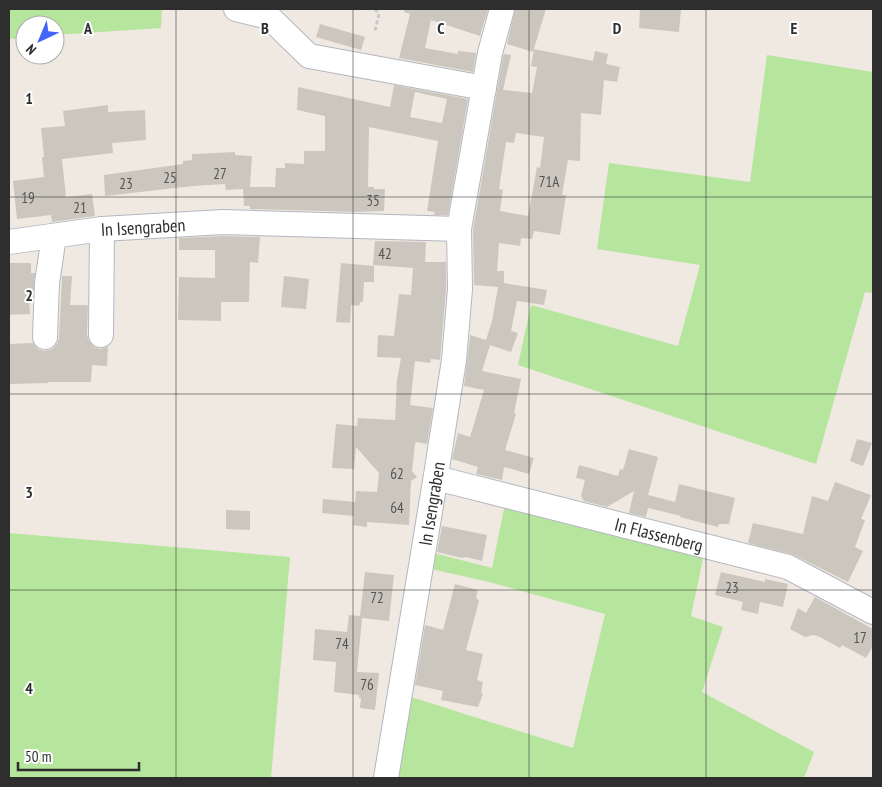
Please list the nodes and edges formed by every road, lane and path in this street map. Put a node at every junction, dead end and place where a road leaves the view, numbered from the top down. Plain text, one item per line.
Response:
1 (236, 9) edge
2 (375, 9) edge
3 (502, 9) edge
4 (375, 31) dead end
5 (484, 88) junction
6 (102, 230) junction
7 (459, 230) junction
8 (54, 236) junction
9 (9, 242) edge
10 (101, 335) dead end
11 (45, 337) dead end
12 (436, 478) junction
13 (873, 612) edge
14 (386, 778) edge

1 - 5 street
2 - 4 path
3 - 5 street, In Isengraben
5 - 7 street, In Isengraben
6 - 7 street, In Isengraben
6 - 8 street, In Isengraben
6 - 10 street
7 - 12 street, In Isengraben
8 - 9 street, In Isengraben
8 - 11 street
12 - 13 street, In Flassenberg
12 - 14 street, In Isengraben

